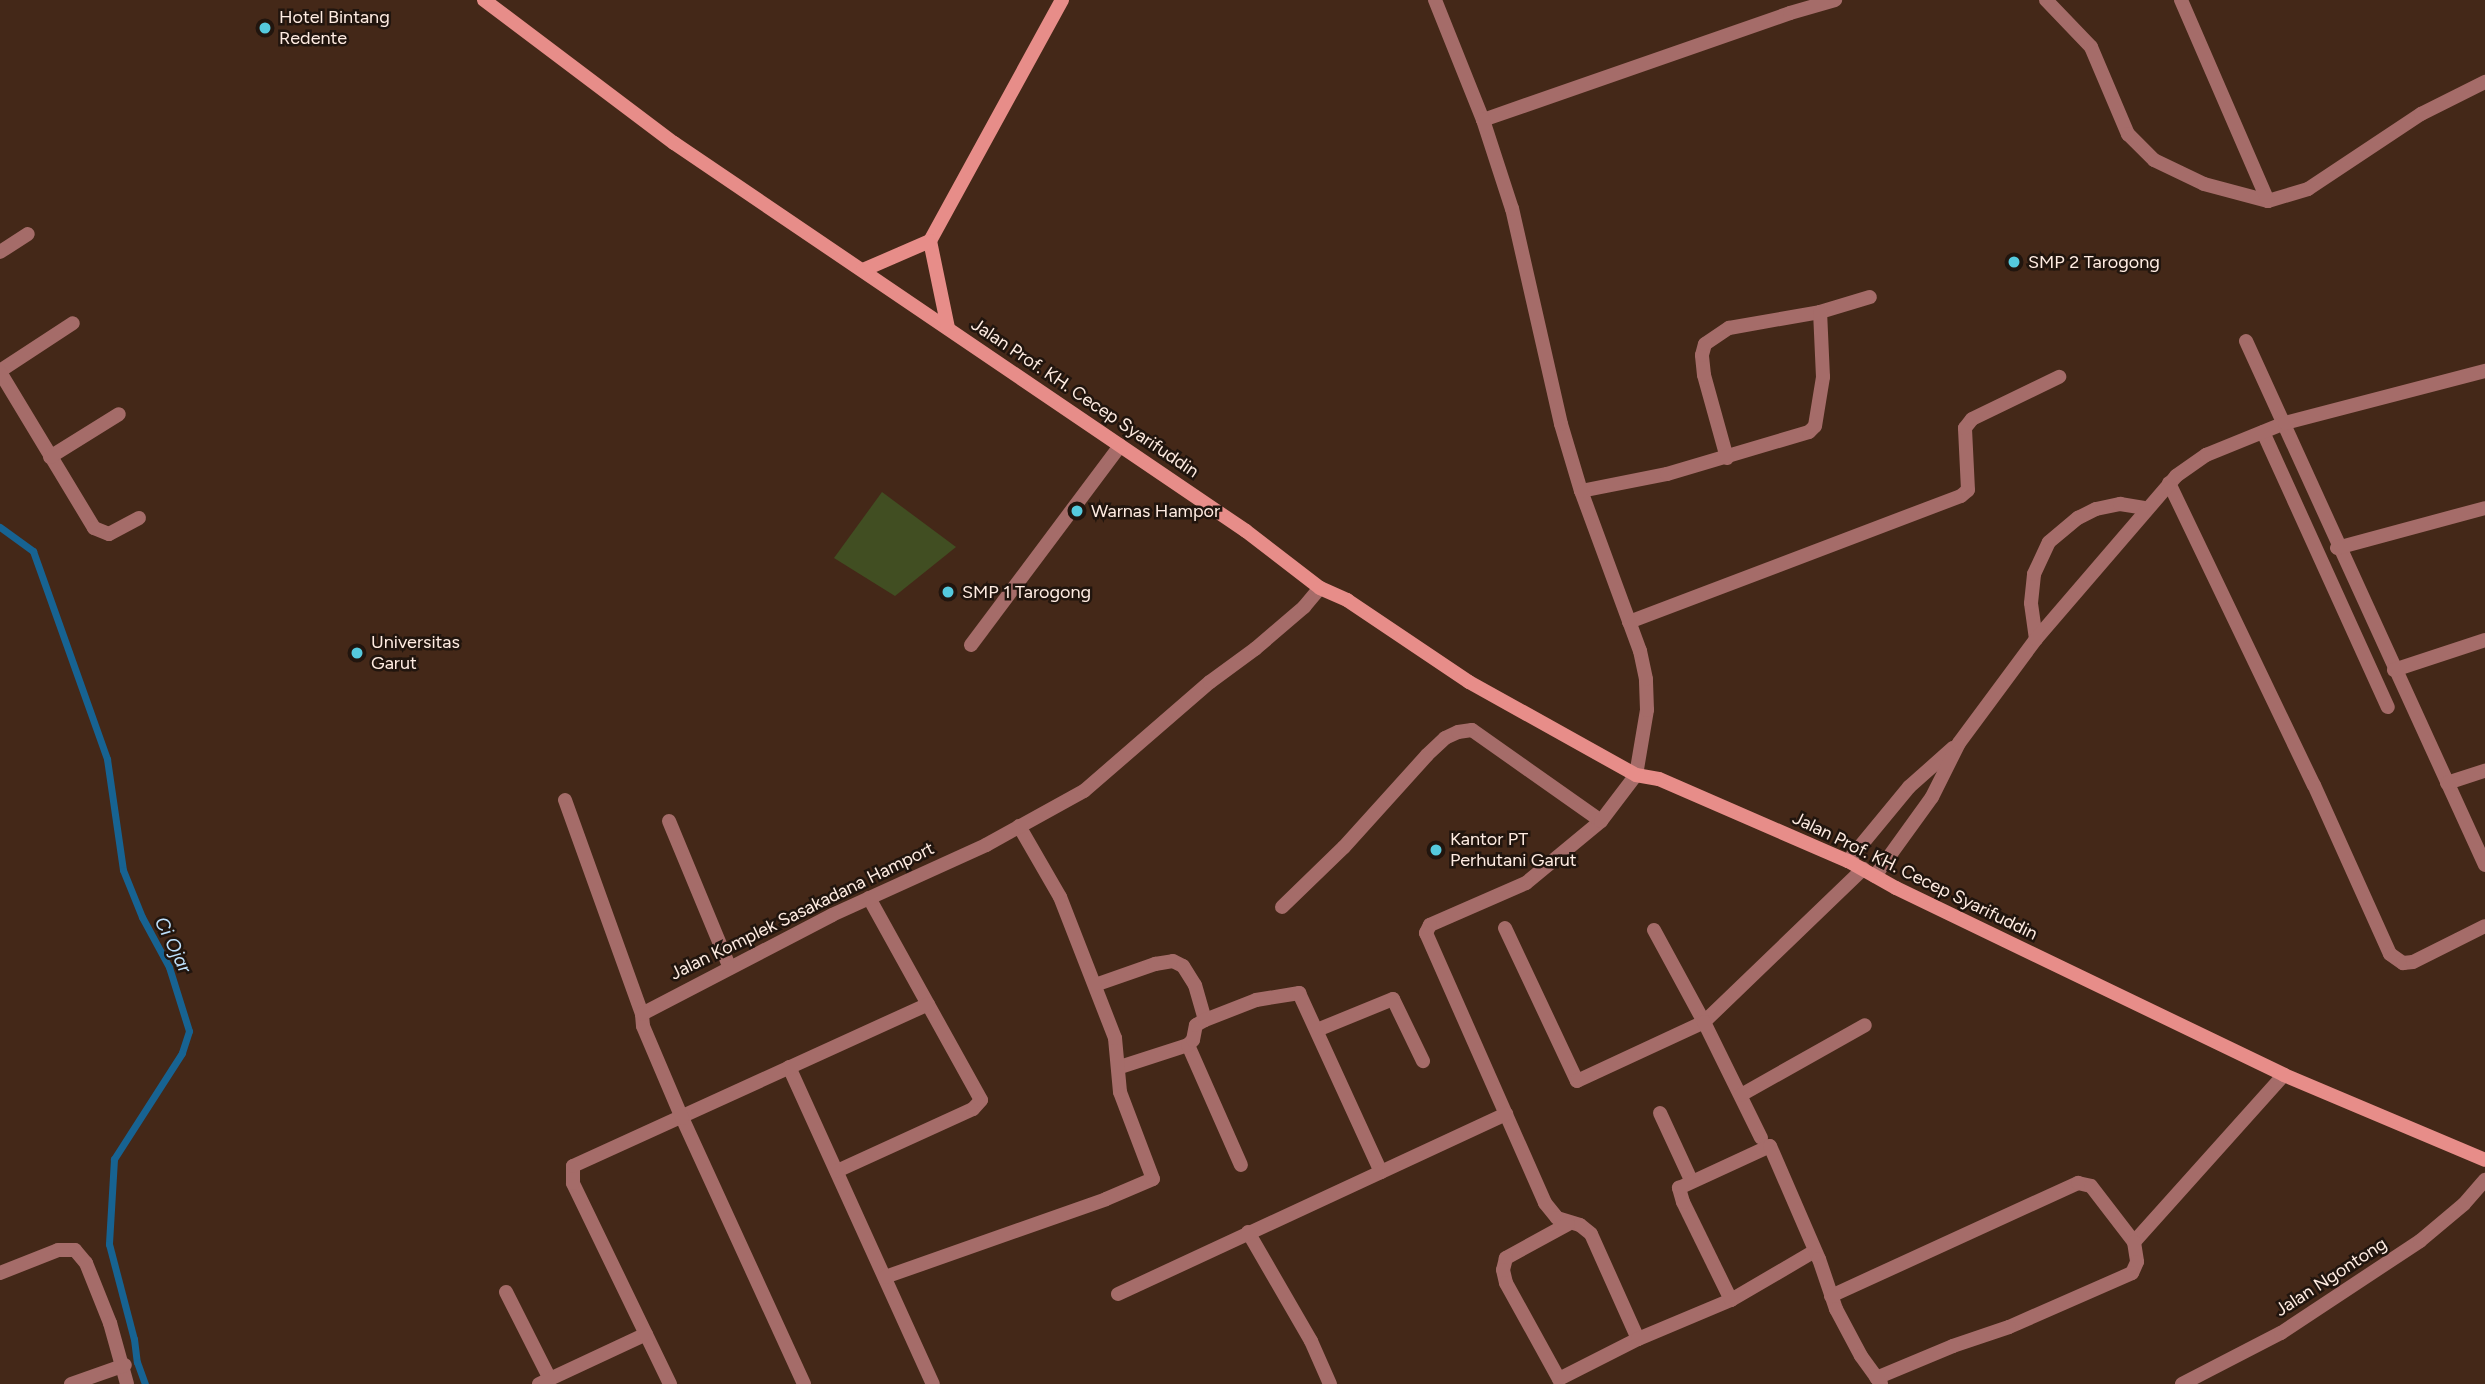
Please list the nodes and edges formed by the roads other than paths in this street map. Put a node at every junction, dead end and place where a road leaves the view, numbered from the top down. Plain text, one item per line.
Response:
1 (484, 0) edge
2 (1062, 0) edge
3 (1435, 0) edge
4 (1835, 0) edge
5 (2046, 0) edge
6 (2181, 0) edge
7 (2485, 82) edge
8 (1483, 120) junction
9 (2268, 201) junction
10 (28, 234) dead end
11 (930, 241) junction
12 (0, 252) edge
13 (863, 270) junction
14 (1870, 297) dead end
15 (1820, 312) junction
16 (73, 323) dead end
17 (948, 328) junction
18 (2246, 341) dead end
19 (0, 371) edge
20 (2485, 371) edge
21 (2059, 377) dead end
22 (119, 414) dead end
23 (2285, 423) junction
24 (2263, 432) junction
25 (1120, 446) junction
26 (50, 457) junction
27 (1727, 458) junction
28 (2169, 484) junction
29 (1581, 491) junction
30 (2146, 508) junction
31 (2485, 508) edge
32 (139, 518) dead end
33 (2337, 548) junction
34 (1320, 588) junction
35 (1629, 622) junction
36 (2036, 639) junction
37 (2485, 640) edge
38 (971, 645) dead end
39 (2395, 670) junction
40 (2388, 707) dead end
41 (1959, 743) junction
42 (2485, 771) edge
43 (1636, 775) junction
44 (2447, 783) junction
45 (565, 800) dead end
46 (669, 821) dead end
47 (1601, 821) junction
48 (1019, 826) junction
49 (1848, 861) junction
50 (2485, 865) edge
51 (1869, 873) junction
52 (869, 898) junction
53 (1282, 907) dead end
54 (2485, 926) edge
55 (1505, 928) dead end
56 (1654, 930) dead end
57 (730, 968) junction
58 (1095, 985) junction
59 (928, 1004) junction
60 (642, 1014) junction
61 (1205, 1020) junction
62 (1704, 1022) junction
63 (1865, 1025) dead end
64 (1317, 1030) junction
65 (1188, 1045) junction
66 (1423, 1061) dead end
67 (789, 1067) junction
68 (1120, 1067) junction
69 (2284, 1075) junction
70 (1741, 1095) junction
71 (1660, 1113) dead end
72 (1506, 1114) junction
73 (682, 1118) junction
74 (1761, 1138) dead end
75 (2485, 1159) edge
76 (1241, 1166) dead end
77 (837, 1171) junction
78 (1381, 1172) junction
79 (1691, 1180) junction
80 (2485, 1180) edge
81 (1567, 1224) junction
82 (1248, 1232) junction
83 (2134, 1242) junction
84 (1815, 1251) junction
85 (0, 1273) edge
86 (885, 1277) junction
87 (506, 1292) dead end
88 (1118, 1294) dead end
89 (1831, 1296) junction
90 (1731, 1300) junction
91 (646, 1334) junction
92 (1639, 1339) junction
93 (125, 1365) junction
94 (545, 1381) edge
95 (1878, 1381) edge
96 (71, 1384) edge
97 (127, 1384) edge
98 (670, 1384) edge
99 (804, 1384) edge
100 (933, 1384) edge
101 (1330, 1384) edge
102 (2182, 1384) edge

1 - 13 main road, Jalan Prof. KH. Cecep Syarifuddin
2 - 11 main road
3 - 8 street
4 - 8 street
5 - 9 street
6 - 9 street
7 - 9 street
8 - 29 street
10 - 12 street
11 - 13 main road
11 - 17 main road
13 - 17 main road, Jalan Prof. KH. Cecep Syarifuddin
14 - 15 street
15 - 27 street
15 - 27 street
16 - 19 street
17 - 25 main road, Jalan Prof. KH. Cecep Syarifuddin
18 - 23 street
19 - 26 street
20 - 23 street
21 - 35 street
22 - 26 street
23 - 24 street
23 - 33 street
24 - 28 street
24 - 40 street
25 - 34 main road, Jalan Prof. KH. Cecep Syarifuddin
25 - 38 street
26 - 32 street
27 - 29 street
28 - 30 street
28 - 54 street
29 - 35 street
30 - 36 street
30 - 36 street
31 - 33 street
33 - 39 street
34 - 43 main road, Jalan Prof. KH. Cecep Syarifuddin
34 - 48 street, Jalan Komplek Sasakadana Hamport
35 - 43 street
36 - 41 street
37 - 39 street
39 - 44 street
41 - 49 street
41 - 51 street
42 - 44 street
43 - 47 street
43 - 49 main road, Jalan Prof. KH. Cecep Syarifuddin
44 - 50 street
45 - 60 street
46 - 57 street
47 - 53 street
47 - 72 street
48 - 52 street, Jalan Komplek Sasakadana Hamport
48 - 58 street
49 - 51 main road, Jalan Prof. KH. Cecep Syarifuddin
51 - 62 street
51 - 69 main road, Jalan Prof. KH. Cecep Syarifuddin
52 - 57 street, Jalan Komplek Sasakadana Hamport
52 - 59 street
55 - 62 street
56 - 62 street
57 - 60 street, Jalan Komplek Sasakadana Hamport
58 - 61 street
58 - 68 street
59 - 67 street
59 - 77 street
60 - 73 street
61 - 64 street
61 - 65 street
62 - 70 street
63 - 70 street
64 - 66 street
64 - 78 street
65 - 68 street
65 - 76 street
67 - 73 street
67 - 77 street
68 - 86 street
69 - 75 main road, Jalan Prof. KH. Cecep Syarifuddin
69 - 83 street
70 - 74 street
71 - 79 street
72 - 78 street
72 - 81 street
73 - 91 street
73 - 99 street
77 - 86 street
78 - 82 street
79 - 84 street
79 - 90 street
80 - 102 street, Jalan Ngontong
81 - 92 street
81 - 92 street
82 - 88 street
82 - 101 street
83 - 89 street
83 - 95 street
84 - 89 street
84 - 90 street
85 - 93 street
86 - 100 street
87 - 94 street
89 - 95 street
90 - 92 street
91 - 94 street
91 - 98 street
93 - 96 street
93 - 97 street

